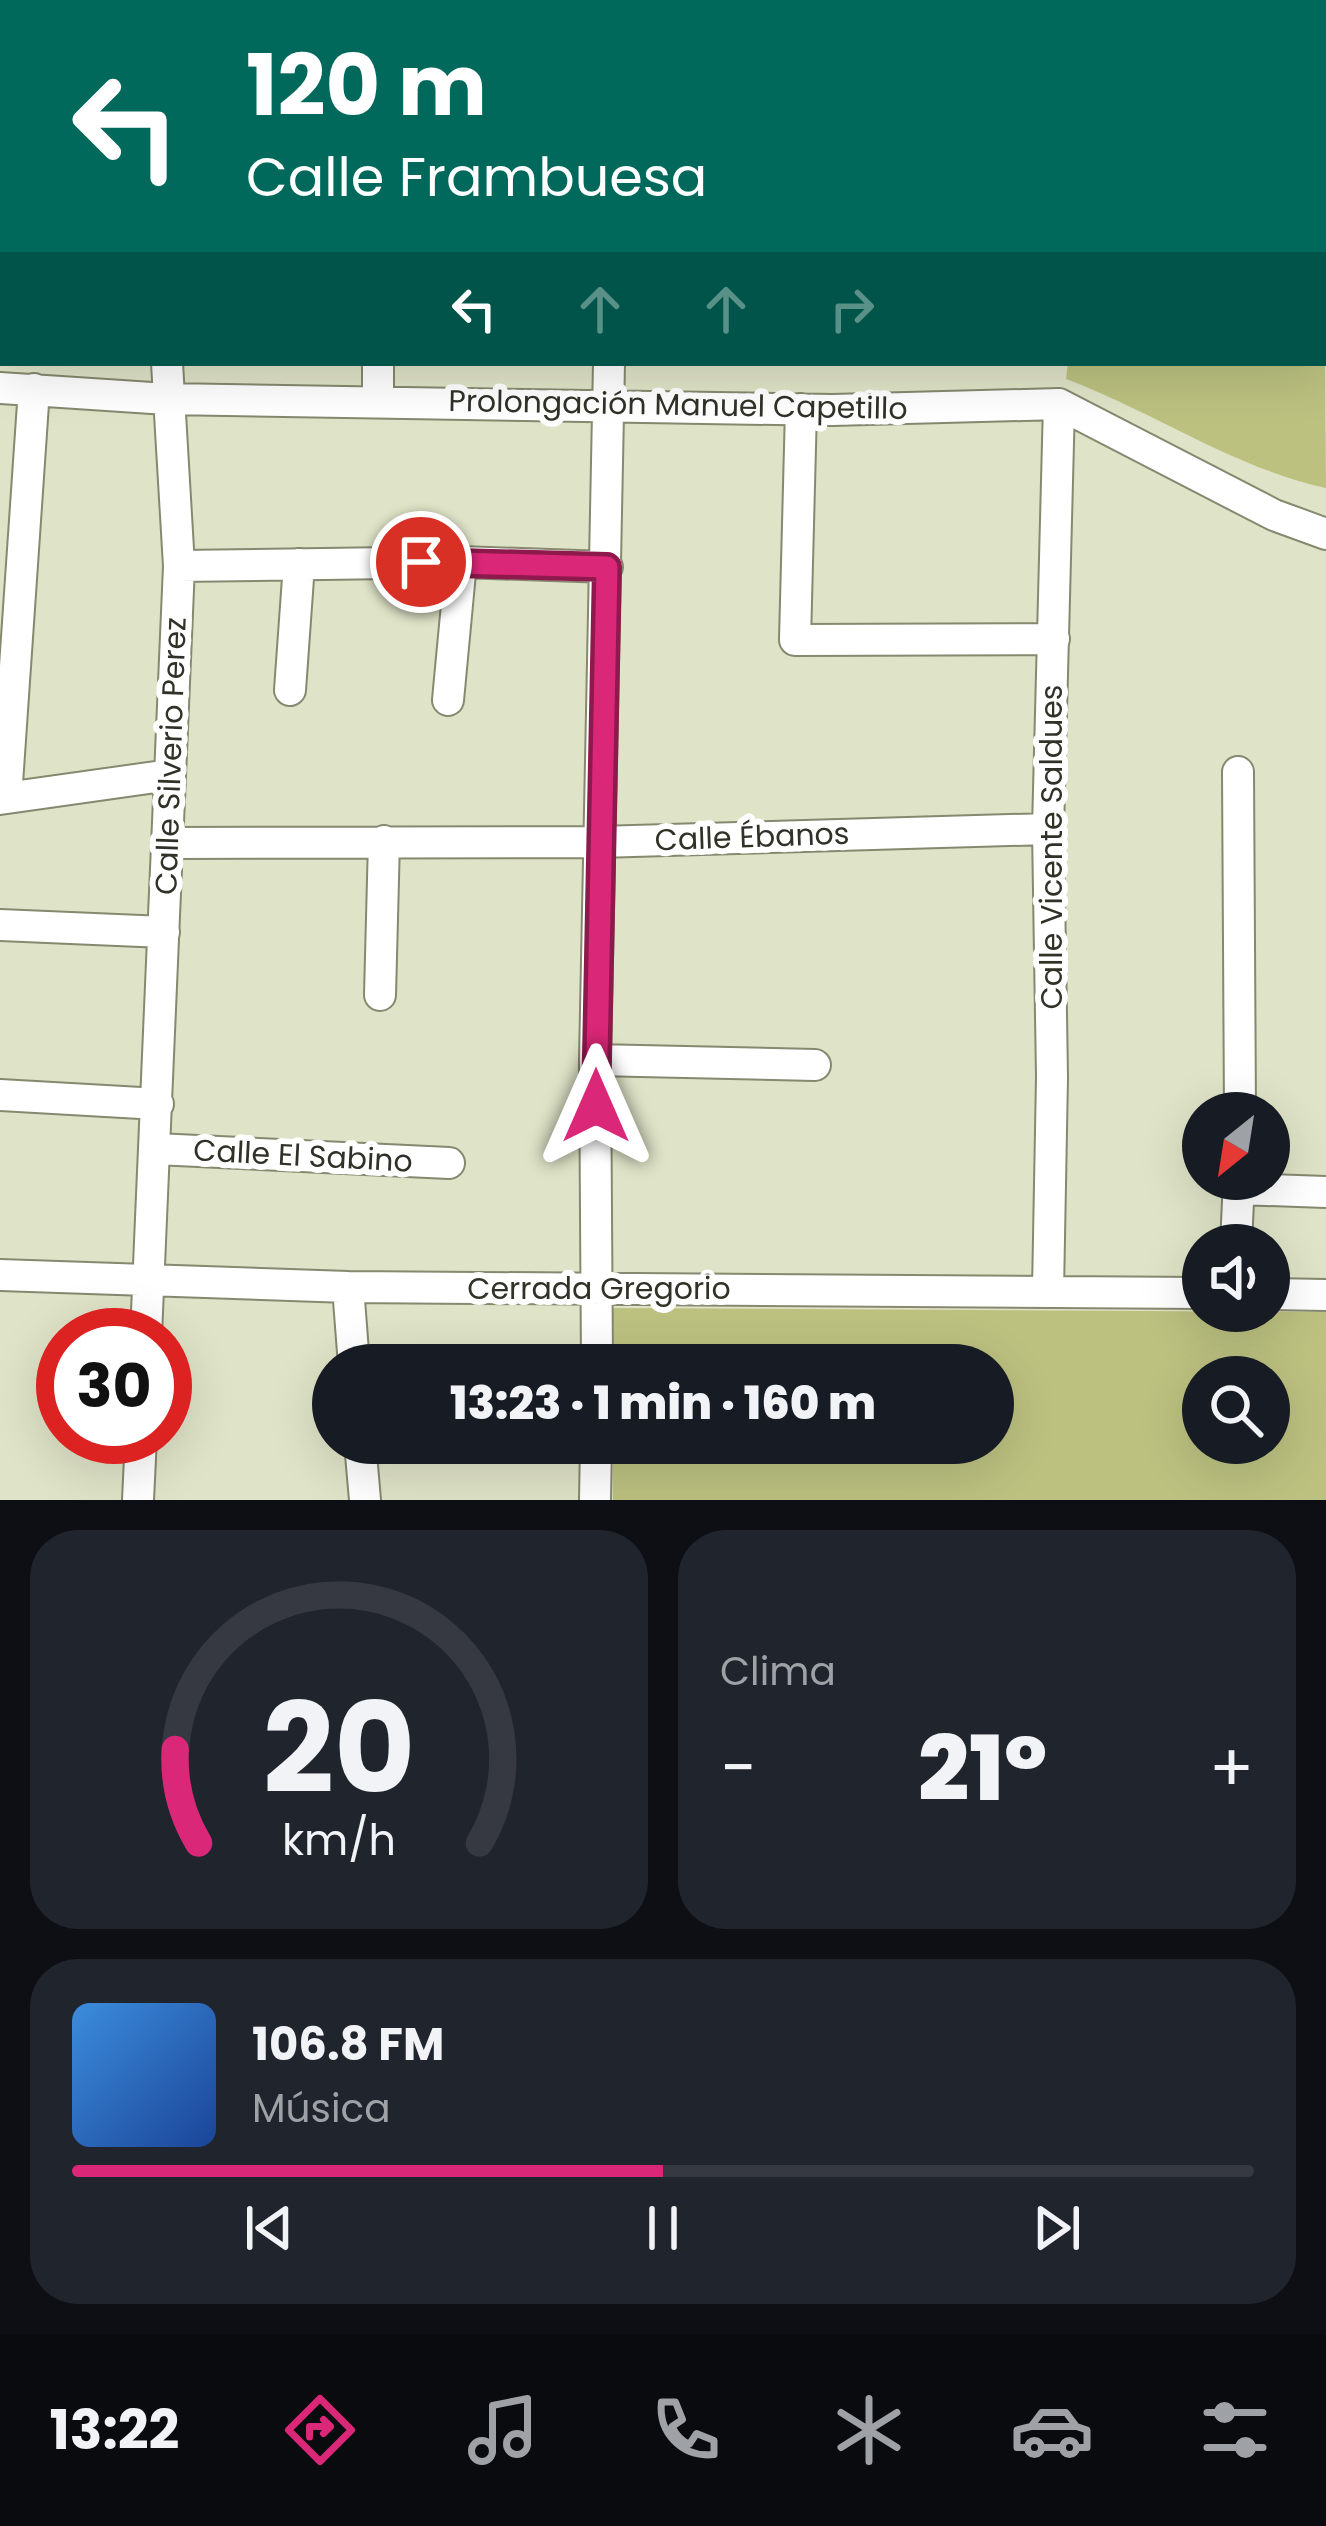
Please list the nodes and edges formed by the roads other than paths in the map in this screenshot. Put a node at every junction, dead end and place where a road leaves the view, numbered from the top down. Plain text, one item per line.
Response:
1 (166, 366) edge
2 (379, 366) edge
3 (609, 366) edge
4 (0, 388) edge
5 (34, 389) junction
6 (167, 399) junction
7 (378, 402) junction
8 (1059, 404) junction
9 (609, 406) junction
10 (801, 409) junction
11 (1326, 534) edge
12 (461, 562) junction
13 (298, 564) junction
14 (178, 566) junction
15 (607, 567) junction
16 (1054, 639) junction
17 (290, 690) dead end
18 (448, 700) dead end
19 (1238, 772) dead end
20 (170, 775) junction
21 (3, 798) edge
22 (1048, 829) junction
23 (384, 841) junction
24 (598, 842) junction
25 (168, 843) junction
26 (0, 925) edge
27 (164, 932) junction
28 (380, 995) dead end
29 (595, 1060) junction
30 (815, 1065) dead end
31 (1240, 1092) edge
32 (0, 1095) edge
33 (158, 1104) junction
34 (156, 1149) junction
35 (449, 1163) dead end
36 (1290, 1189) edge
37 (1326, 1192) edge
38 (0, 1275) edge
39 (149, 1278) junction
40 (348, 1287) junction
41 (598, 1290) junction
42 (1048, 1291) junction
43 (1182, 1293) edge
44 (1290, 1294) edge
45 (1326, 1294) edge
46 (147, 1308) edge
47 (352, 1344) edge
48 (597, 1344) edge
49 (140, 1464) edge
50 (362, 1464) edge
51 (596, 1464) edge
52 (138, 1500) edge
53 (365, 1500) edge
54 (595, 1500) edge

1 - 6 street, Calle Silverio Perez
2 - 7 street
3 - 9 street
4 - 5 street, Prolongación Manuel Capetillo
5 - 6 street, Prolongación Manuel Capetillo
5 - 21 street
6 - 7 street, Prolongación Manuel Capetillo
6 - 14 street, Calle Silverio Perez
7 - 9 street, Prolongación Manuel Capetillo
8 - 10 street, Prolongación Manuel Capetillo
8 - 11 street, Prolongación Manuel Capetillo
8 - 16 street, Calle Vicente Saldues
9 - 10 street, Prolongación Manuel Capetillo
9 - 15 street
10 - 16 street
12 - 13 street
12 - 15 street
12 - 18 street
13 - 14 street
13 - 17 street
14 - 20 street, Calle Silverio Perez
15 - 24 street
16 - 22 street, Calle Vicente Saldues
19 - 31 street
20 - 21 street
20 - 25 street, Calle Silverio Perez
22 - 24 street, Calle Ébanos
22 - 42 street, Calle Vicente Saldues
23 - 24 street, Calle Ébanos
23 - 25 street, Calle Ébanos
23 - 28 street
24 - 29 street
25 - 27 street, Calle Silverio Perez
26 - 27 street
27 - 33 street, Calle Silverio Perez
29 - 30 street
29 - 41 street
32 - 33 street
33 - 34 street, Calle Silverio Perez
34 - 35 street, Calle El Sabino
34 - 39 street, Calle Silverio Perez
36 - 37 street
38 - 39 street, Cerrada Gregorio
39 - 40 street, Cerrada Gregorio
39 - 46 street, Calle Silverio Perez
40 - 41 street, Cerrada Gregorio
40 - 47 street
41 - 42 street, Cerrada Gregorio
41 - 48 street
42 - 43 street, Cerrada Gregorio
44 - 45 street
49 - 52 street
50 - 53 street
51 - 54 street

